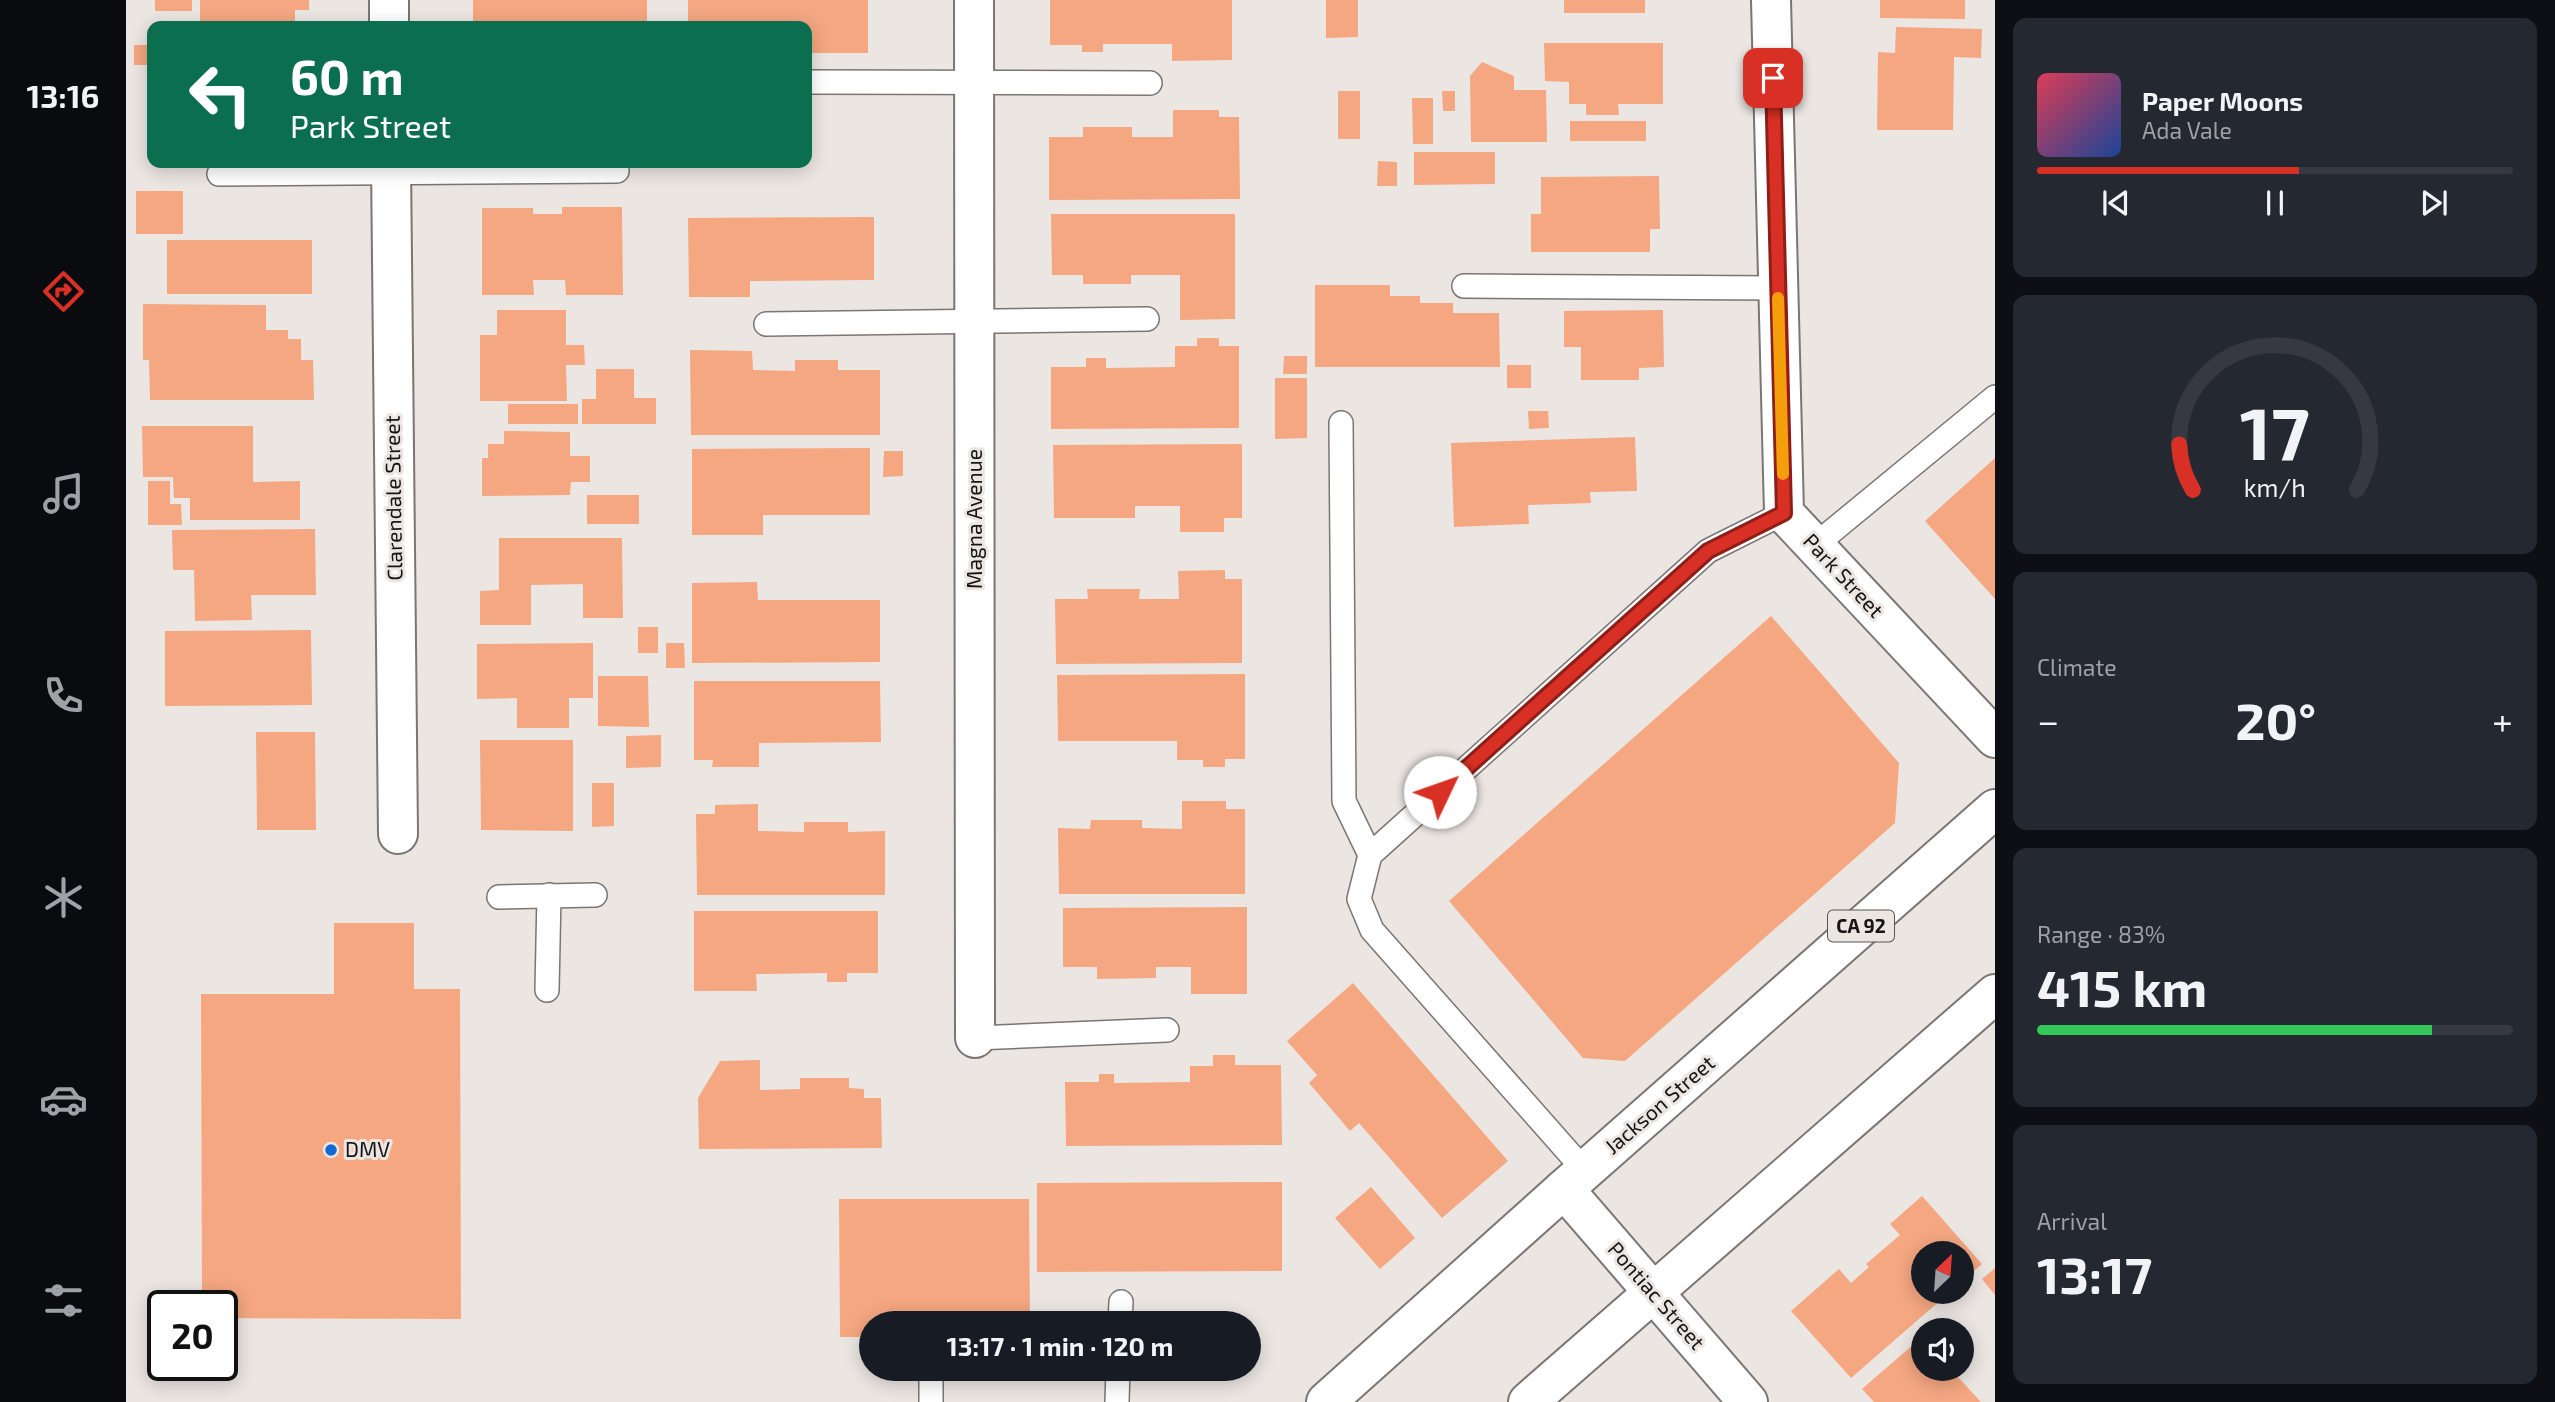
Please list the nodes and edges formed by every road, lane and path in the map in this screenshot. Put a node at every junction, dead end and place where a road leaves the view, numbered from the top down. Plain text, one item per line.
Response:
1 (389, 0) edge
2 (974, 0) edge
3 (1771, 0) edge
4 (389, 21) edge
5 (812, 82) edge
6 (974, 83) junction
7 (1150, 83) dead end
8 (391, 168) edge
9 (617, 171) dead end
10 (219, 174) dead end
11 (1464, 286) dead end
12 (1778, 288) junction
13 (1147, 318) dead end
14 (974, 322) junction
15 (766, 324) dead end
16 (1995, 397) edge
17 (1341, 423) dead end
18 (1784, 513) junction
19 (1814, 546) junction
20 (1995, 737) edge
21 (1995, 809) edge
22 (398, 834) dead end
23 (1370, 855) junction
24 (550, 895) junction
25 (595, 895) dead end
26 (499, 897) dead end
27 (547, 990) dead end
28 (1995, 994) edge
29 (1167, 1030) dead end
30 (975, 1038) joint
31 (1574, 1180) junction
32 (1653, 1294) junction
33 (931, 1381) edge
34 (1118, 1381) edge
35 (931, 1402) edge
36 (1117, 1402) edge
37 (1326, 1402) edge
38 (1528, 1402) edge
39 (1748, 1402) edge

1 - 4 street
2 - 6 street, Magna Avenue
3 - 12 street
5 - 6 lane
6 - 7 lane
6 - 14 street, Magna Avenue
8 - 9 lane
8 - 10 lane
8 - 22 street, Clarendale Street
11 - 12 lane
12 - 18 street
13 - 14 lane
14 - 15 lane
14 - 30 street, Magna Avenue
16 - 19 lane
17 - 23 lane
18 - 19 street, Park Street
18 - 23 lane
19 - 20 street, Park Street
21 - 31 street, Jackson Street / CA 92
23 - 31 lane
24 - 25 lane
24 - 26 lane
24 - 27 lane
28 - 32 street
29 - 30 lane
31 - 32 street, Pontiac Street
31 - 37 street, Jackson Street / CA 92
32 - 38 street
32 - 39 street, Pontiac Street
33 - 35 lane
34 - 36 lane

